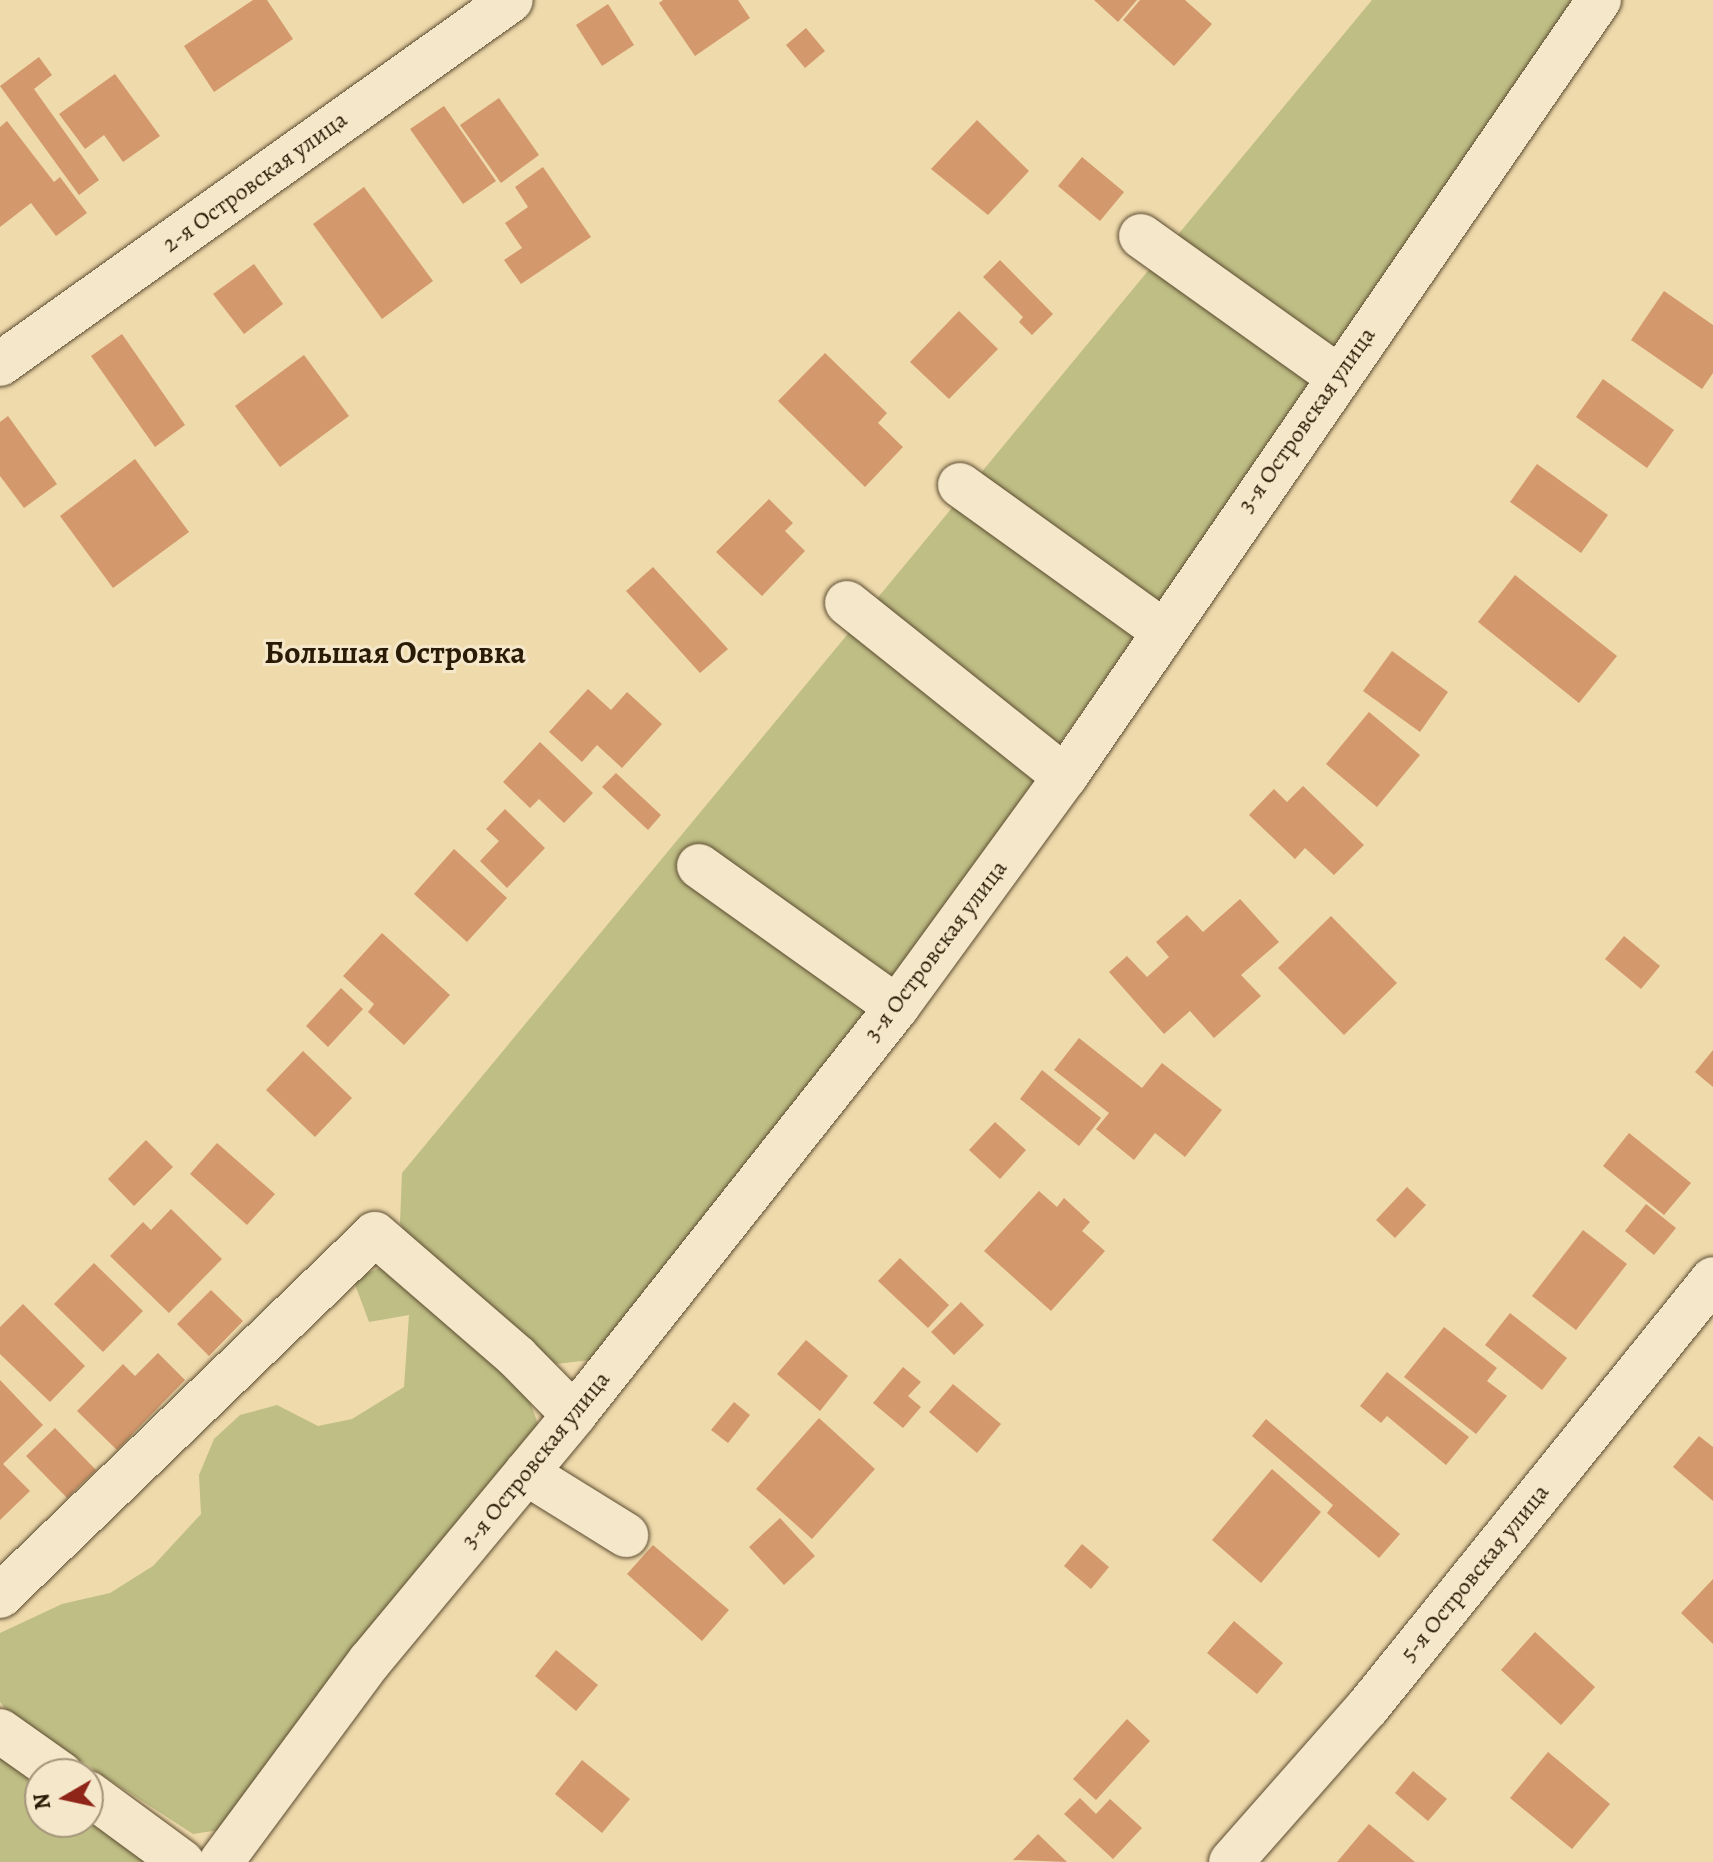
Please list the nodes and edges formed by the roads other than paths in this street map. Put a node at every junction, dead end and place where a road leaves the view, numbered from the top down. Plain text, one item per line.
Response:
1 (511, 0) edge
2 (1599, 0) edge
3 (1141, 236) dead end
4 (0, 364) edge
5 (1337, 376) junction
6 (960, 485) dead end
7 (847, 603) dead end
8 (1162, 630) junction
9 (1065, 777) junction
10 (699, 866) dead end
11 (897, 1007) junction
12 (1713, 1279) edge
13 (574, 1415) junction
14 (526, 1473) junction
15 (626, 1535) dead end
16 (0, 1596) edge
17 (0, 1731) edge
18 (38, 1758) edge
19 (104, 1805) edge
20 (182, 1862) edge
21 (221, 1862) edge
22 (1231, 1862) edge

1 - 4 street, 2-я Островская улица
2 - 5 street, 3-я Островская улица
3 - 5 street
5 - 8 street, 3-я Островская улица
6 - 8 street
7 - 9 street
8 - 9 street, 3-я Островская улица
9 - 11 street, 3-я Островская улица
10 - 11 street
11 - 13 street, 3-я Островская улица
12 - 22 street, 5-я Островская улица
13 - 14 street, 3-я Островская улица
13 - 16 street
14 - 15 street
14 - 21 street, 3-я Островская улица
17 - 18 street
19 - 20 street

